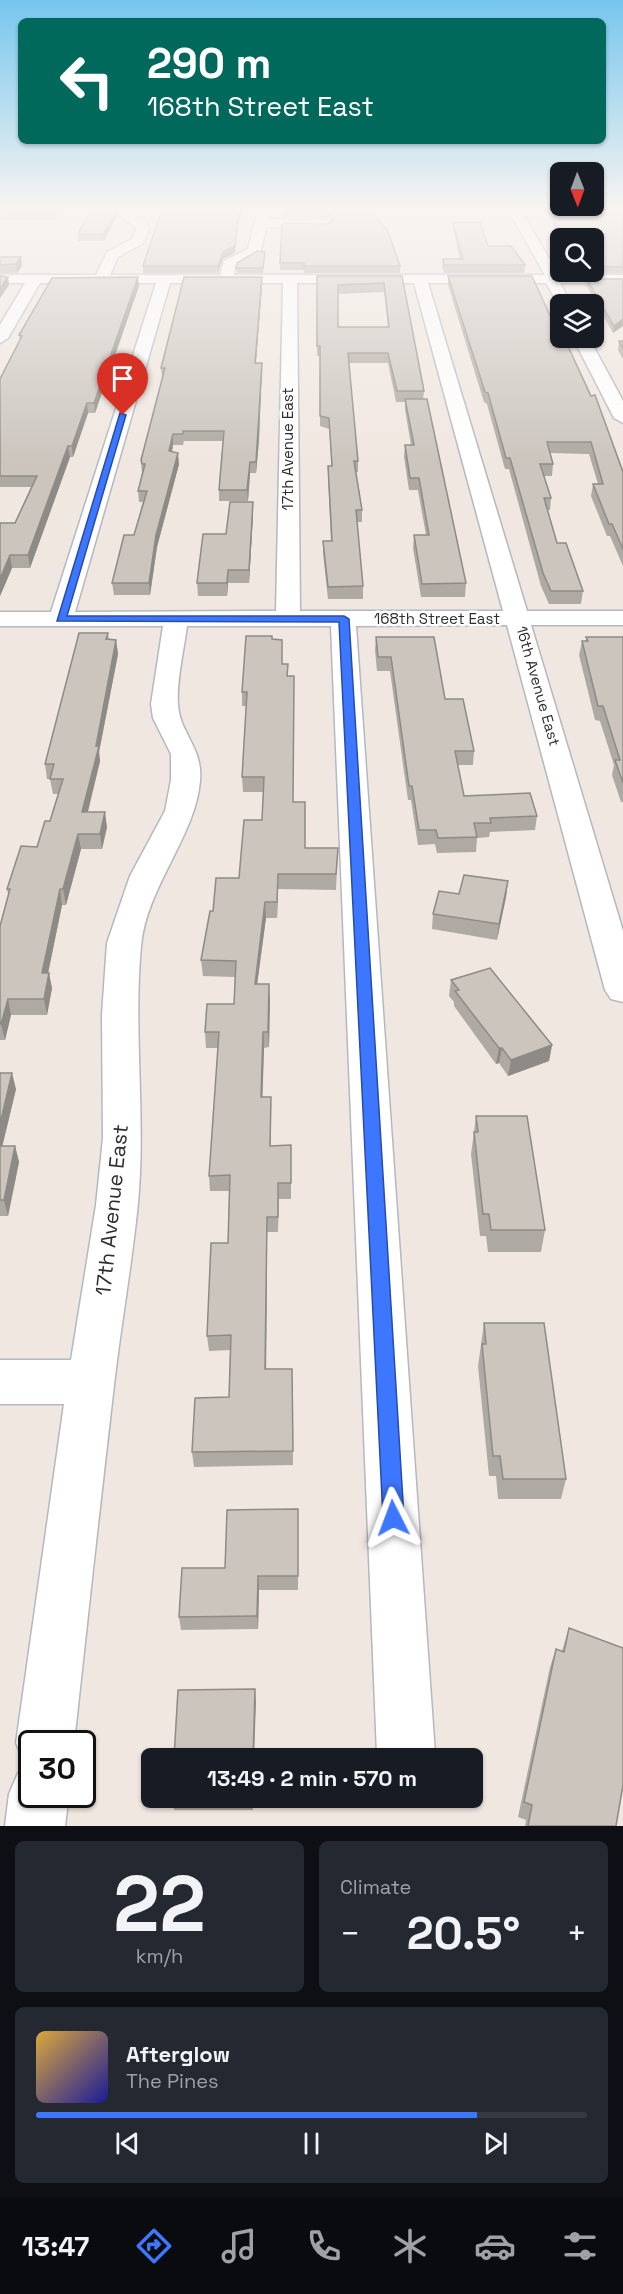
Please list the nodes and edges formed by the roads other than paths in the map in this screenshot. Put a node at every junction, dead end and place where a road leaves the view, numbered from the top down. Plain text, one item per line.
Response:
1 (28, 291) edge
2 (160, 291) edge
3 (290, 291) edge
4 (424, 291) edge
5 (0, 338) edge
6 (586, 348) edge
7 (623, 418) edge
8 (519, 618) junction
9 (623, 618) edge
10 (0, 619) edge
11 (61, 619) junction
12 (176, 619) junction
13 (288, 619) junction
14 (344, 619) junction
15 (623, 990) edge
16 (0, 1382) edge
17 (91, 1382) junction
18 (47, 1730) edge
19 (406, 1748) edge
20 (37, 1808) edge
21 (34, 1826) edge

1 - 5 street
2 - 11 street
3 - 13 street, 17th Avenue East
4 - 8 street, 16th Avenue East
6 - 7 street
8 - 9 street, 168th Street East
8 - 14 street, 168th Street East
8 - 15 street, 16th Avenue East
10 - 11 street, 168th Street East
11 - 12 street, 168th Street East
12 - 13 street, 168th Street East
12 - 17 street, 17th Avenue East
13 - 14 street, 168th Street East
14 - 19 street
16 - 17 street
17 - 18 street, 17th Avenue East
20 - 21 street

